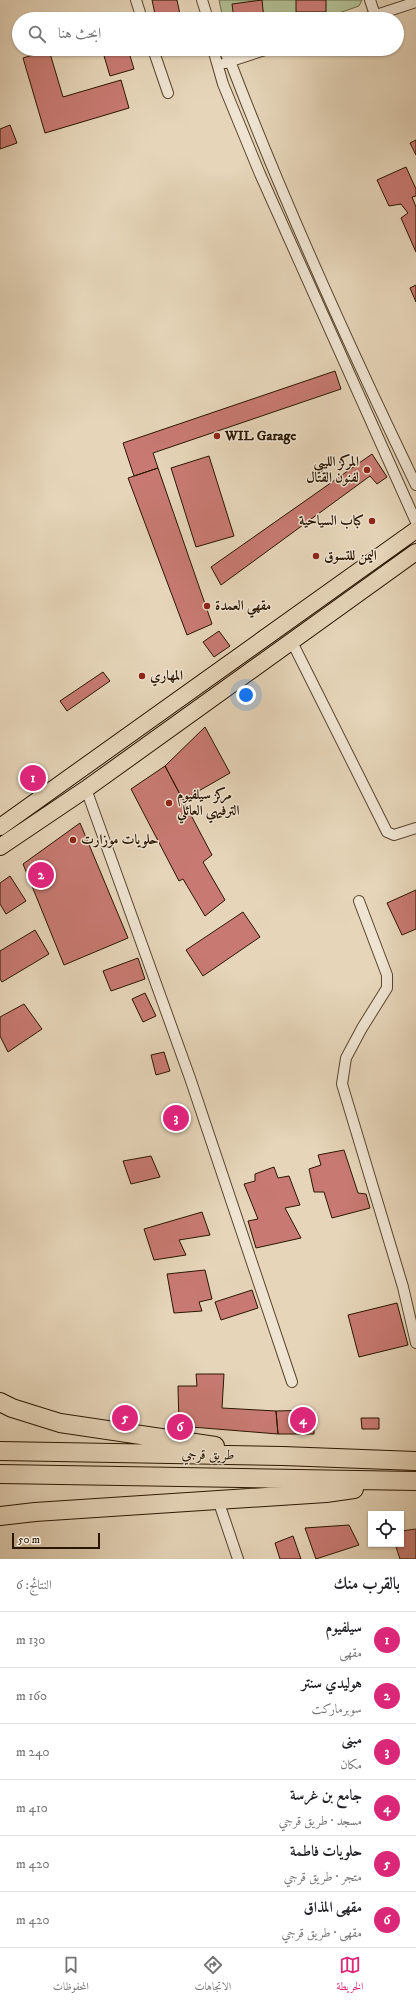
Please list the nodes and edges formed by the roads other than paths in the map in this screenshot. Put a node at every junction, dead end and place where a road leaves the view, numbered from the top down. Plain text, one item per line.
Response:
1 (136, 0) edge
2 (202, 0) edge
3 (370, 0) edge
4 (416, 2) edge
5 (140, 12) edge
6 (206, 12) edge
7 (374, 12) edge
8 (384, 12) edge
9 (155, 56) edge
10 (215, 56) edge
11 (227, 56) edge
12 (246, 56) edge
13 (230, 61) junction
14 (217, 66) junction
15 (168, 93) dead end
16 (273, 168) junction
17 (260, 174) junction
18 (364, 377) junction
19 (353, 382) junction
20 (416, 485) edge
21 (416, 522) edge
22 (416, 530) edge
23 (416, 552) edge
24 (292, 642) junction
25 (86, 789) junction
26 (0, 827) edge
27 (416, 828) edge
28 (0, 847) edge
29 (359, 902) dead end
30 (416, 1343) edge
31 (292, 1382) dead end
32 (0, 1402) edge
33 (0, 1451) edge
34 (283, 1456) junction
35 (416, 1461) edge
36 (0, 1474) edge
37 (412, 1481) edge
38 (218, 1500) junction
39 (0, 1516) edge
40 (238, 1559) edge

1 - 5 street
2 - 6 street
3 - 7 street
4 - 8 street
9 - 15 street
10 - 14 street
11 - 13 street
12 - 13 street
13 - 14 street
13 - 16 street
14 - 17 street
16 - 17 street
16 - 18 street
17 - 19 street
18 - 19 street
18 - 20 street
19 - 21 street
22 - 26 main road
23 - 24 main road
24 - 25 main road
24 - 27 street
25 - 28 main road
25 - 31 street
29 - 30 street
32 - 34 highway
33 - 34 highway, طريق قرجي
34 - 35 highway, طريق قرجي
36 - 37 highway, طريق قرجي
37 - 38 highway
38 - 39 highway
38 - 40 street

